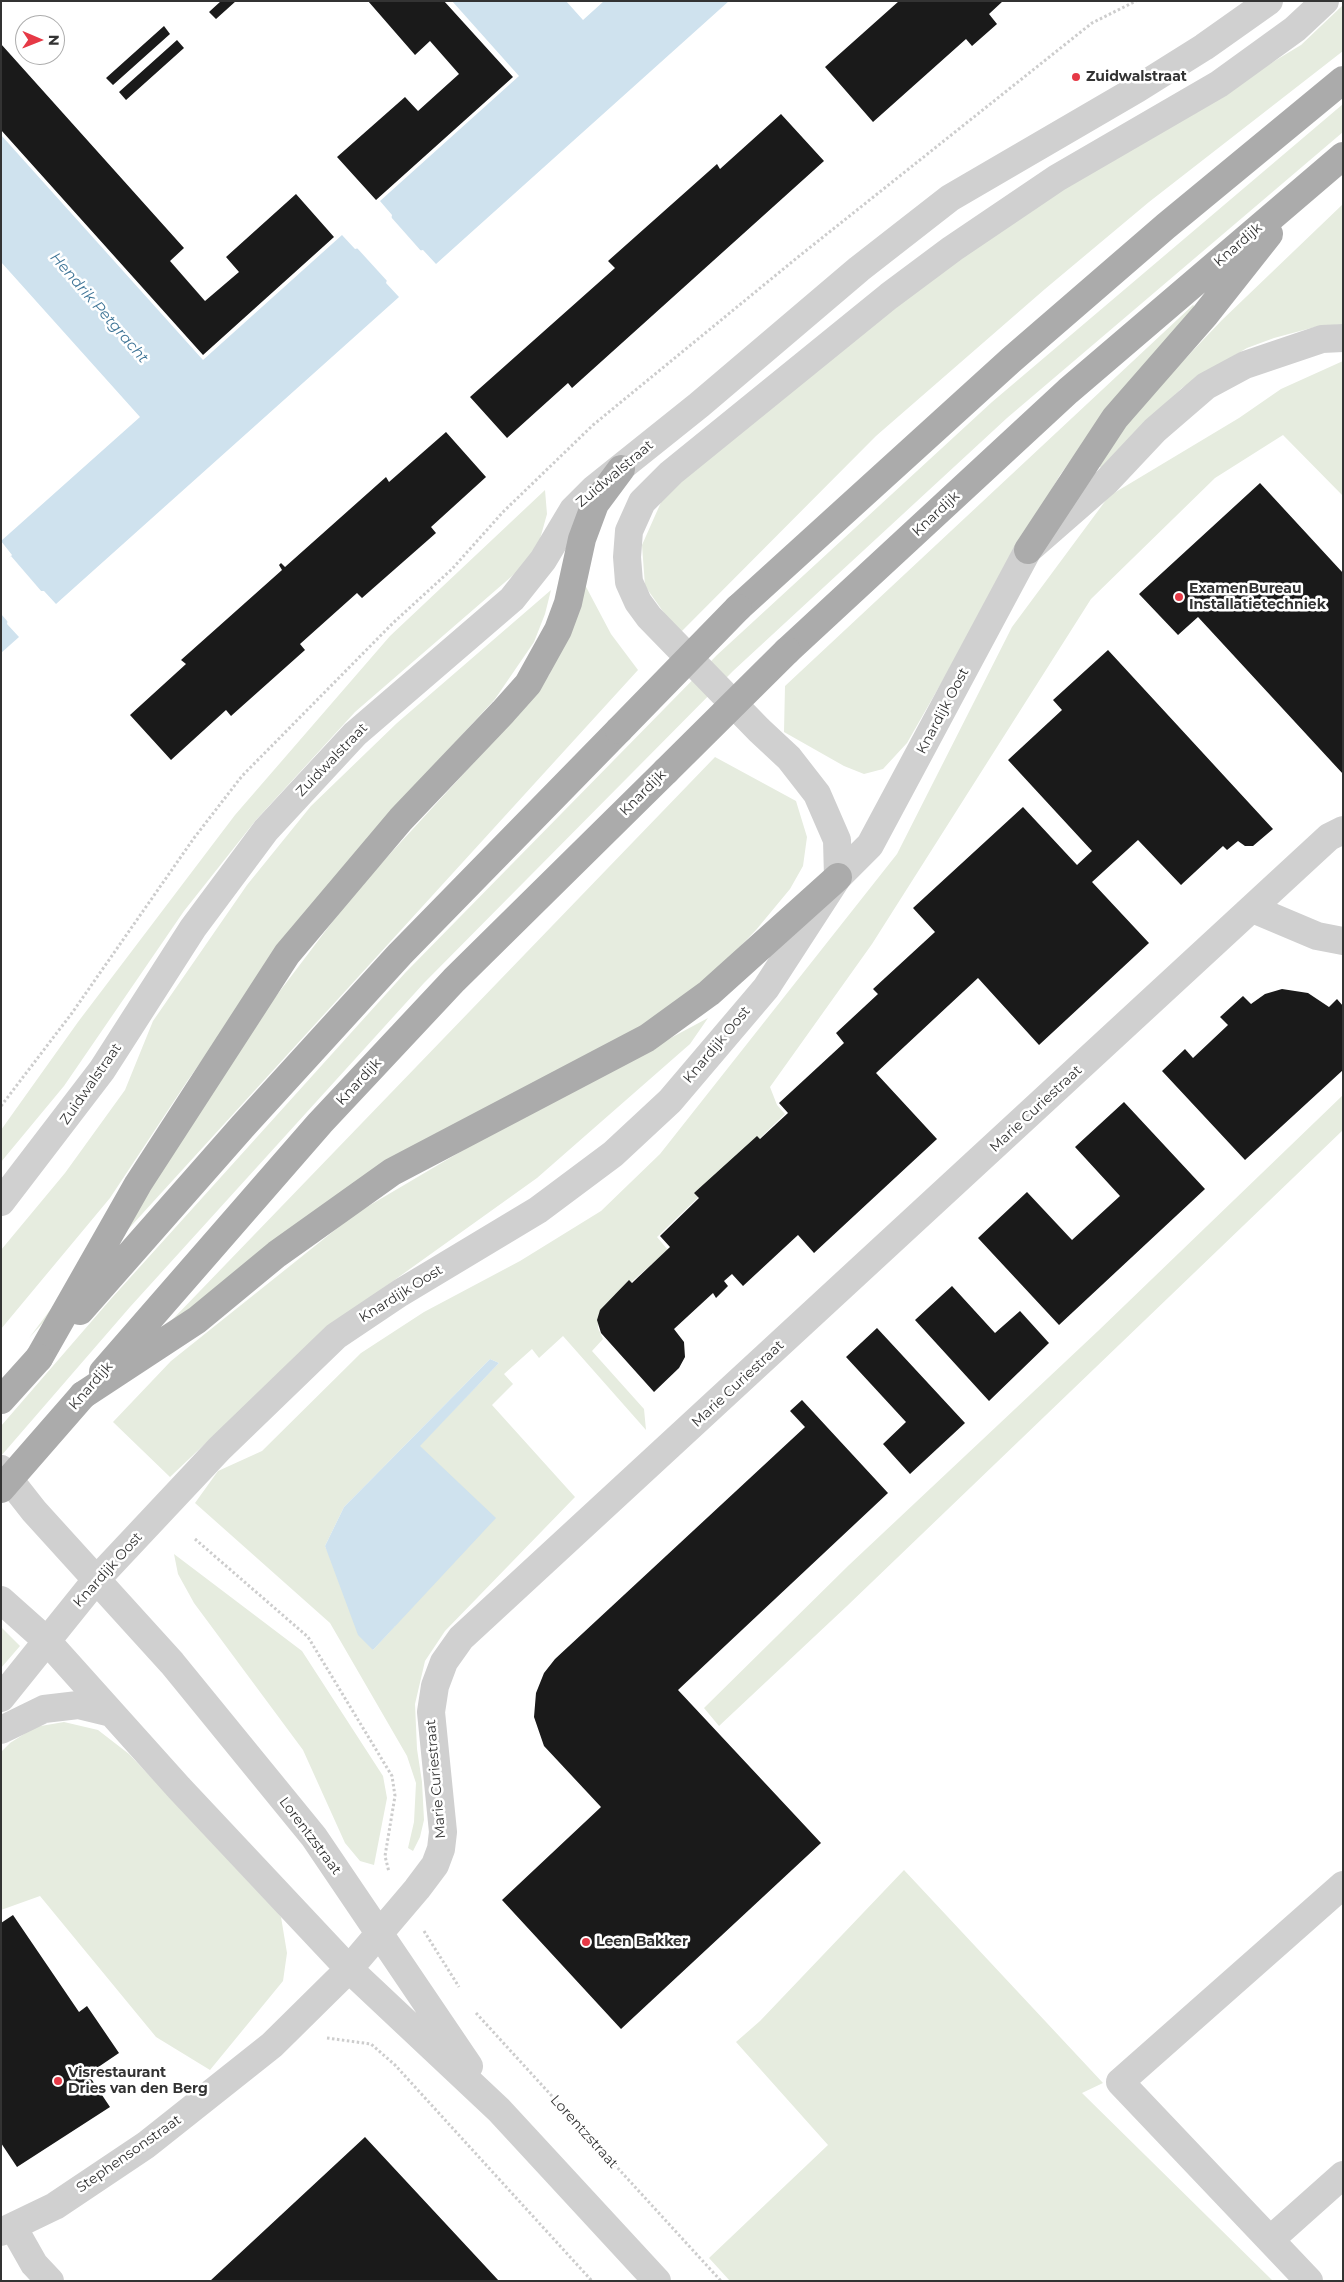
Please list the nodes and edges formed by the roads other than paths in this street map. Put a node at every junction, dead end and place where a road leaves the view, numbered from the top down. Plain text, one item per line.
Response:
1 (1268, 1) edge
2 (1326, 1) edge
3 (1343, 80) edge
4 (1343, 156) edge
5 (1312, 181) junction
6 (1343, 338) edge
7 (621, 469) junction
8 (1028, 550) junction
9 (1343, 830) edge
10 (838, 877) junction
11 (1253, 909) junction
12 (1343, 941) edge
13 (1, 1202) edge
14 (39, 1358) junction
15 (83, 1395) junction
16 (1, 1400) edge
17 (1, 1469) edge
18 (1, 1489) edge
19 (1, 1501) edge
20 (34, 1511) junction
21 (96, 1580) junction
22 (1, 1600) edge
23 (47, 1641) junction
24 (1, 1698) edge
25 (111, 1713) junction
26 (1, 1730) edge
27 (1343, 1885) edge
28 (378, 1933) junction
29 (349, 1969) junction
30 (499, 2110) junction
31 (1343, 2175) edge
32 (7, 2229) edge
33 (1270, 2240) junction
34 (50, 2281) edge
35 (657, 2281) edge
36 (1310, 2281) edge

1 - 7 street, Zuidwalstraat
2 - 10 street
3 - 14 main road, bridge
4 - 5 main road, Knardijk
5 - 8 main road
5 - 15 main road, Knardijk, bridge
6 - 8 street, Knardijk Oost
7 - 13 street, Zuidwalstraat
7 - 14 main road
8 - 10 street, Knardijk Oost
9 - 11 street, Marie Curiestraat
10 - 15 main road
10 - 21 street, Knardijk Oost
11 - 12 street
11 - 28 street, Marie Curiestraat
14 - 16 main road, bridge
15 - 18 main road, Knardijk, bridge
17 - 20 street, Lorentzstraat
19 - 20 street
20 - 21 street, Lorentzstraat
21 - 23 street, Knardijk Oost
21 - 28 street, Lorentzstraat
22 - 23 street, Lorentzstraat
23 - 24 street, Knardijk Oost
23 - 25 street, Lorentzstraat
25 - 26 street
25 - 29 street, Lorentzstraat
27 - 33 street
28 - 29 street, Stephensonstraat
28 - 30 street, Lorentzstraat
29 - 30 street, Lorentzstraat
29 - 32 street, Stephensonstraat
30 - 35 street, Lorentzstraat
31 - 33 street
32 - 34 street, Stephensonstraat
33 - 36 street

